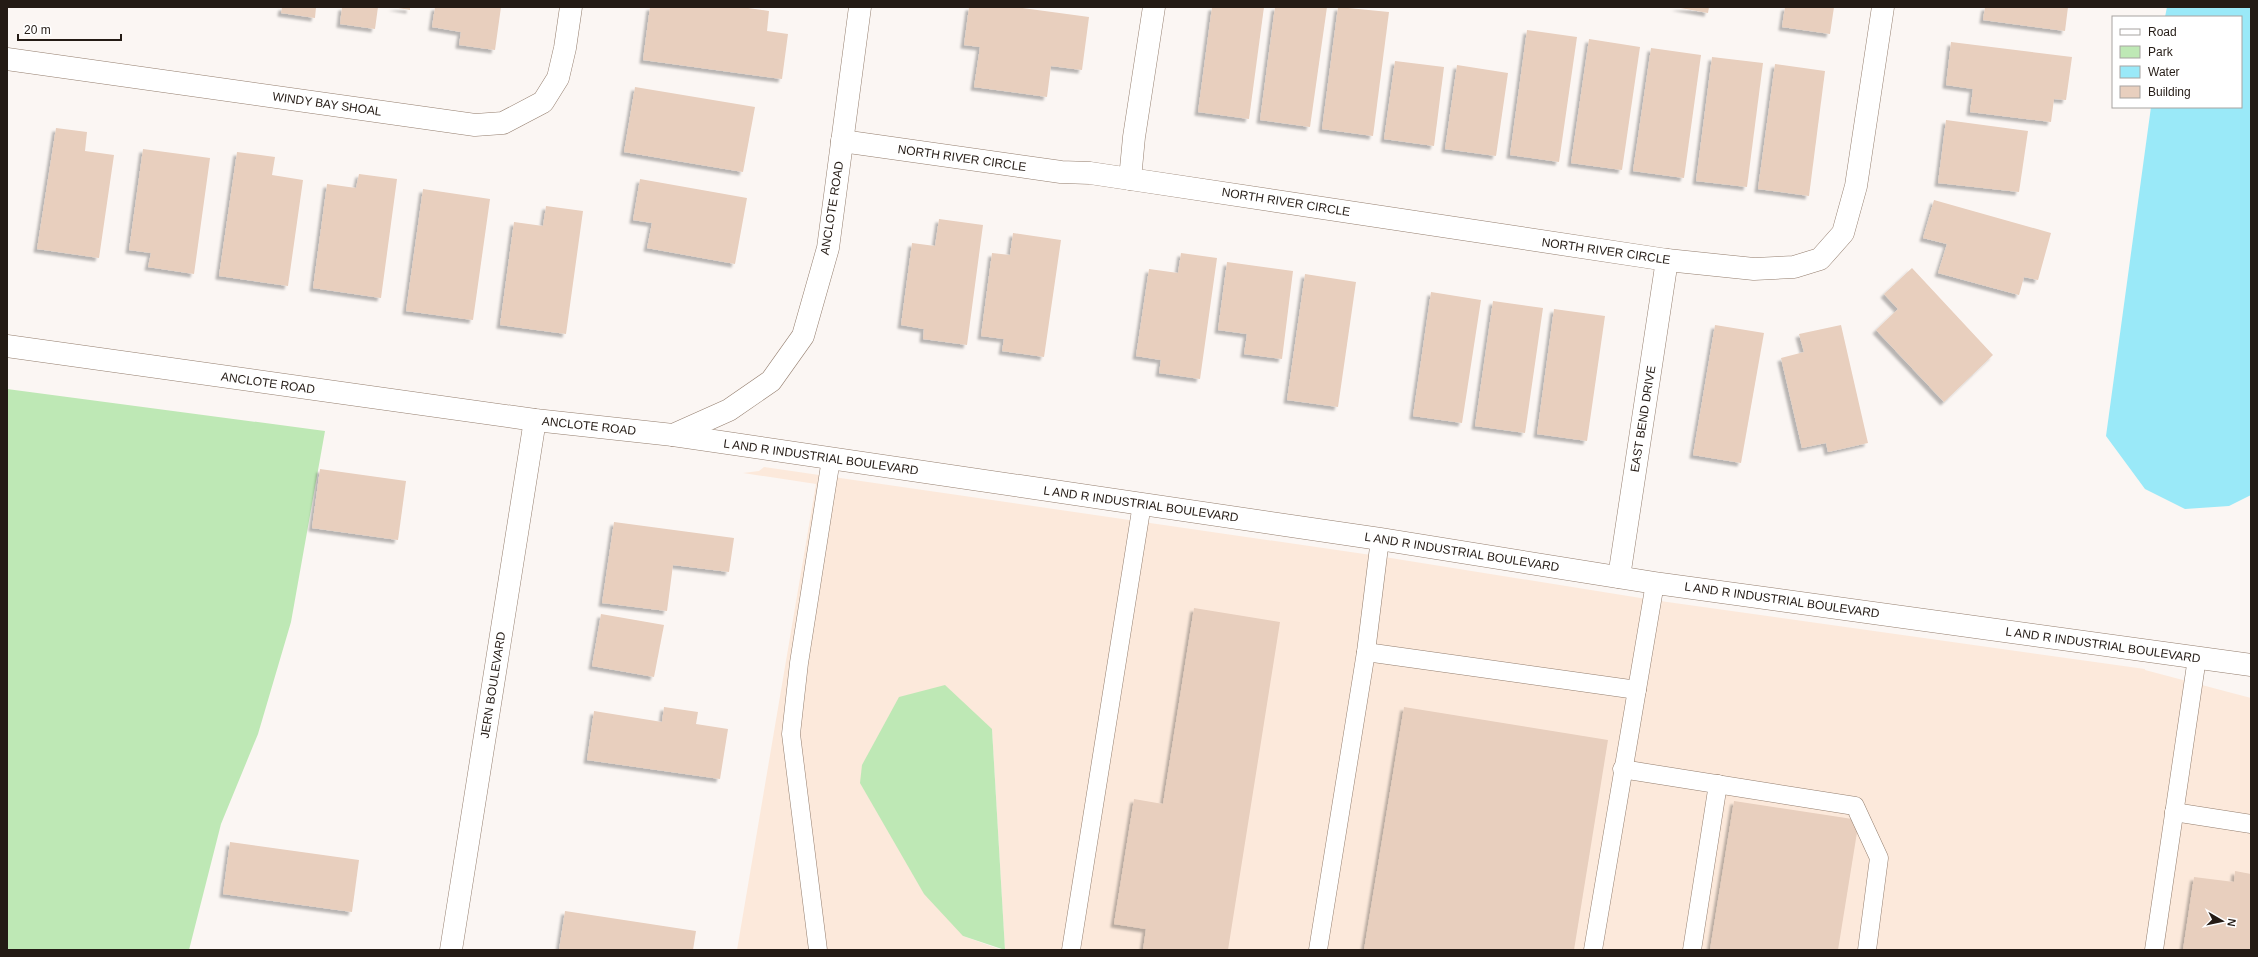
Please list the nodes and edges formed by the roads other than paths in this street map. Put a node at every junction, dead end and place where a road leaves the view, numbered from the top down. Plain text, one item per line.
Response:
1 (571, 7) edge
2 (860, 7) edge
3 (1154, 7) edge
4 (1883, 7) edge
5 (7, 59) edge
6 (842, 141) junction
7 (1130, 179) junction
8 (1667, 260) junction
9 (7, 346) edge
10 (535, 420) junction
11 (673, 435) junction
12 (831, 458) junction
13 (1142, 504) junction
14 (1380, 539) junction
15 (1619, 577) junction
16 (1655, 583) junction
17 (1366, 652) junction
18 (2197, 658) junction
19 (2251, 666) edge
20 (1637, 690) junction
21 (1622, 769) junction
22 (1718, 784) junction
23 (2174, 812) junction
24 (2251, 824) edge
25 (451, 950) edge
26 (818, 950) edge
27 (1071, 950) edge
28 (1318, 950) edge
29 (1593, 950) edge
30 (1692, 950) edge
31 (1867, 950) edge
32 (2154, 950) edge

1 - 5 street, WINDY BAY SHOAL
2 - 6 street, ANCLOTE ROAD
3 - 7 street
4 - 8 street, NORTH RIVER CIRCLE
6 - 7 street, NORTH RIVER CIRCLE
6 - 11 street, ANCLOTE ROAD
7 - 8 street, NORTH RIVER CIRCLE
8 - 15 street, EAST BEND DRIVE
9 - 10 street, ANCLOTE ROAD
10 - 11 street, ANCLOTE ROAD
10 - 25 street, JERN BOULEVARD
11 - 12 street, L AND R INDUSTRIAL BOULEVARD
12 - 13 street, L AND R INDUSTRIAL BOULEVARD
12 - 26 lane
13 - 14 street, L AND R INDUSTRIAL BOULEVARD
13 - 27 lane
14 - 15 street, L AND R INDUSTRIAL BOULEVARD
14 - 17 lane
15 - 16 street, L AND R INDUSTRIAL BOULEVARD
16 - 18 street, L AND R INDUSTRIAL BOULEVARD
16 - 20 lane
17 - 20 lane
17 - 28 lane
18 - 19 street, L AND R INDUSTRIAL BOULEVARD
18 - 23 lane
20 - 21 lane
21 - 22 lane
21 - 29 lane
22 - 30 lane
22 - 31 lane
23 - 24 lane
23 - 32 lane

